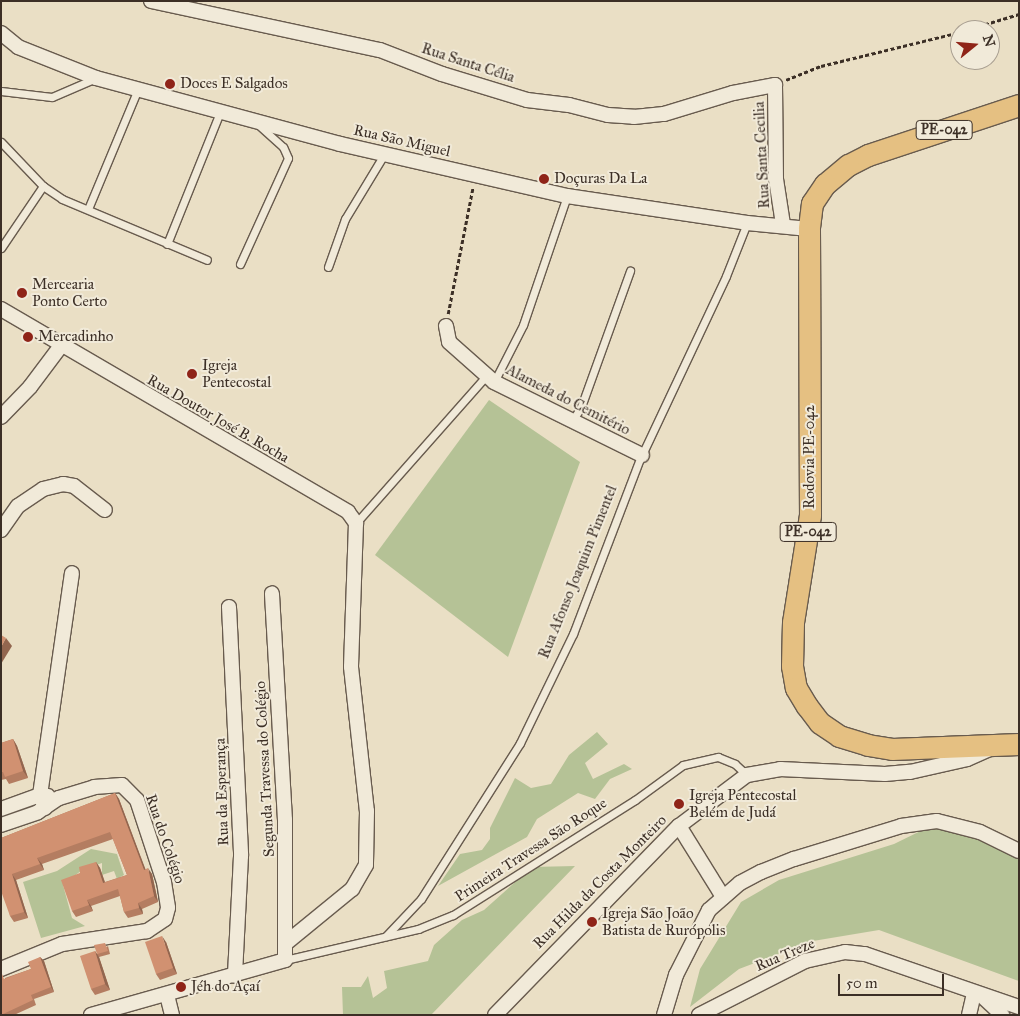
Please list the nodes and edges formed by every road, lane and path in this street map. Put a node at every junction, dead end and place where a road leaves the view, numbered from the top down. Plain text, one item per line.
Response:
1 (151, 1) edge
2 (1019, 14) edge
3 (999, 20) edge
4 (1, 33) edge
5 (950, 34) edge
6 (96, 78) junction
7 (775, 84) junction
8 (138, 88) junction
9 (1, 91) edge
10 (1019, 105) edge
11 (220, 112) junction
12 (258, 124) junction
13 (1, 142) edge
14 (385, 153) junction
15 (475, 176) junction
16 (43, 186) junction
17 (567, 196) junction
18 (88, 210) junction
19 (746, 224) junction
20 (783, 224) junction
21 (809, 229) junction
22 (167, 244) junction
23 (1, 248) edge
24 (207, 260) dead end
25 (240, 264) dead end
26 (328, 267) dead end
27 (630, 271) dead end
28 (1, 309) edge
29 (446, 326) joint
30 (60, 347) junction
31 (490, 379) junction
32 (1, 417) edge
33 (572, 421) junction
34 (642, 455) junction
35 (105, 510) dead end
36 (356, 523) junction
37 (1, 530) edge
38 (72, 573) dead end
39 (272, 593) dead end
40 (229, 607) dead end
41 (1009, 744) edge
42 (747, 775) junction
43 (42, 801) junction
44 (1, 809) edge
45 (1, 825) edge
46 (679, 826) junction
47 (1019, 852) edge
48 (723, 897) junction
49 (386, 936) junction
50 (286, 943) junction
51 (285, 960) junction
52 (1, 969) edge
53 (235, 976) junction
54 (167, 995) junction
55 (978, 995) junction
56 (1019, 1007) edge
57 (91, 1015) edge
58 (172, 1015) edge
59 (495, 1015) edge
60 (664, 1015) edge
61 (699, 1015) edge
62 (969, 1015) edge
63 (1002, 1015) edge

1 - 7 street, Rua Santa Célia
2 - 3 path
4 - 6 street, Rua São Miguel
5 - 7 path
6 - 8 street, Rua São Miguel
6 - 9 lane
7 - 20 street, Rua Santa Cecilia
8 - 11 street, Rua São Miguel
8 - 18 lane
10 - 21 main road, Rodovia PE-042 / PE-042
11 - 12 street, Rua São Miguel
11 - 22 lane
12 - 14 street, Rua São Miguel
12 - 25 lane
13 - 16 lane
14 - 15 street, Rua São Miguel
14 - 26 lane
15 - 17 street, Rua São Miguel
15 - 29 path
16 - 18 lane
16 - 23 lane
17 - 19 street, Rua São Miguel
17 - 31 lane
18 - 22 lane
19 - 20 street, Rua São Miguel
19 - 34 lane, Rua Afonso Joaquim Pimentel
20 - 21 street, Rua São Miguel
21 - 41 main road, Rodovia PE-042 / PE-042
22 - 24 lane
27 - 33 lane
28 - 30 street, Rua Doutor José B. Rocha
29 - 31 street, Alameda do Cemitério
30 - 32 street
30 - 36 street, Rua Doutor José B. Rocha
31 - 33 street, Alameda do Cemitério
31 - 36 lane
33 - 34 street, Alameda do Cemitério
34 - 49 lane, Rua Afonso Joaquim Pimentel
35 - 37 street
36 - 50 street
38 - 43 street
39 - 50 street, Segunda Travessa do Colégio
40 - 53 street, Rua da Esperança
41 - 42 street, Rua Hilda da Costa Monteiro
42 - 46 street, Rua Hilda da Costa Monteiro
42 - 49 lane, Primeira Travessa São Roque
43 - 44 street
43 - 45 street
43 - 52 street, Rua do Colégio
46 - 48 street
46 - 59 street, Rua Hilda da Costa Monteiro
47 - 48 street
48 - 60 street
49 - 51 lane, Primeira Travessa São Roque
50 - 51 street
51 - 53 street
53 - 54 street
54 - 57 street
54 - 58 street
55 - 56 street, Rua Treze
55 - 61 street, Rua Treze
55 - 62 street
55 - 63 street

